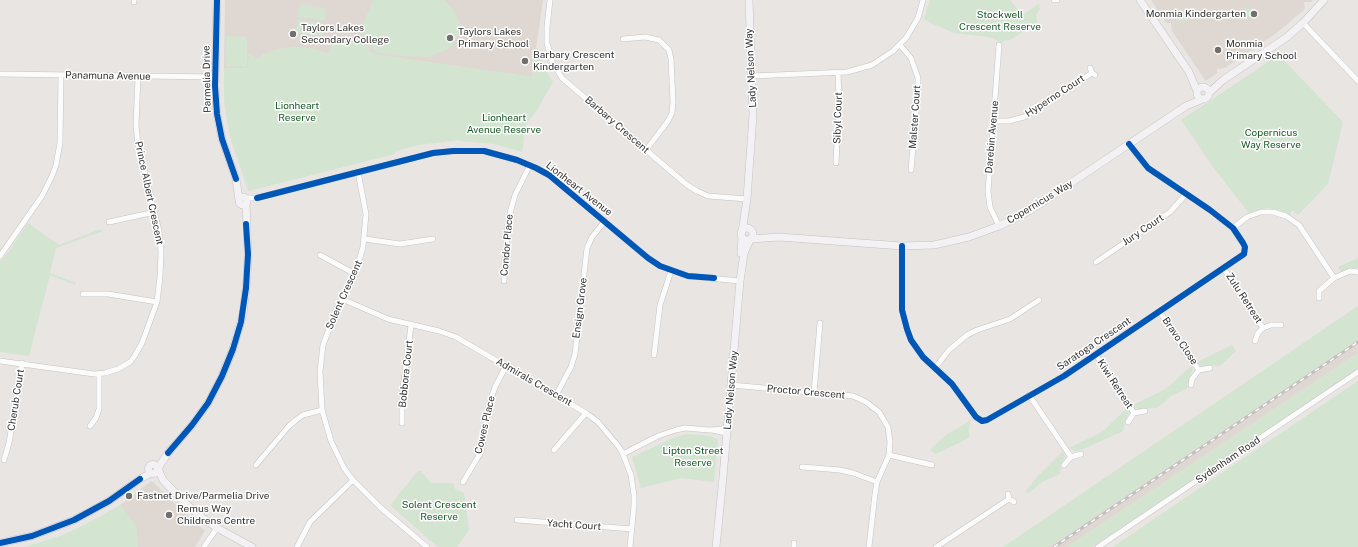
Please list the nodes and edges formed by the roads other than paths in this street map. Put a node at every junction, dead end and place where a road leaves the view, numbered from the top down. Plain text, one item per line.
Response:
1 (217, 0) edge
2 (550, 0) edge
3 (749, 0) edge
4 (923, 0) edge
5 (1140, 0) edge
6 (1324, 0) edge
7 (1303, 23) junction
8 (623, 39) dead end
9 (900, 45) junction
10 (999, 45) dead end
11 (1092, 72) dead end
12 (1189, 72) junction
13 (838, 73) junction
14 (0, 74) edge
15 (61, 75) junction
16 (138, 76) junction
17 (752, 76) junction
18 (216, 77) junction
19 (1358, 81) edge
20 (1206, 88) junction
21 (1197, 92) junction
22 (1203, 99) junction
23 (1186, 106) junction
24 (993, 121) junction
25 (1129, 144) junction
26 (646, 150) junction
27 (836, 163) dead end
28 (530, 165) junction
29 (912, 170) dead end
30 (358, 172) junction
31 (1186, 194) junction
32 (746, 199) junction
33 (243, 201) junction
34 (746, 208) junction
35 (155, 212) junction
36 (109, 222) dead end
37 (605, 222) junction
38 (998, 226) junction
39 (1233, 228) junction
40 (751, 230) junction
41 (742, 234) junction
42 (779, 238) junction
43 (433, 239) dead end
44 (751, 239) junction
45 (365, 240) junction
46 (902, 246) junction
47 (320, 255) dead end
48 (0, 256) edge
49 (1096, 262) dead end
50 (1224, 269) junction
51 (671, 271) junction
52 (1358, 272) edge
53 (355, 274) junction
54 (1334, 278) junction
55 (504, 281) dead end
56 (740, 281) junction
57 (83, 294) dead end
58 (1319, 298) dead end
59 (342, 299) junction
60 (1039, 300) dead end
61 (157, 302) junction
62 (1160, 312) junction
63 (820, 323) dead end
64 (411, 325) junction
65 (1281, 325) dead end
66 (1263, 328) junction
67 (1255, 341) dead end
68 (654, 355) dead end
69 (1096, 355) junction
70 (0, 361) edge
71 (22, 363) junction
72 (506, 366) junction
73 (935, 368) junction
74 (1210, 368) dead end
75 (1199, 370) junction
76 (1358, 372) edge
77 (99, 374) junction
78 (731, 385) junction
79 (1191, 385) dead end
80 (814, 392) junction
81 (556, 395) junction
82 (1029, 395) junction
83 (322, 410) junction
84 (1144, 411) dead end
85 (586, 413) junction
86 (1134, 413) junction
87 (1128, 422) dead end
88 (402, 423) dead end
89 (90, 426) dead end
90 (727, 431) junction
91 (554, 450) dead end
92 (624, 454) junction
93 (1081, 454) dead end
94 (889, 455) junction
95 (1071, 457) junction
96 (4, 460) dead end
97 (932, 465) dead end
98 (1064, 465) dead end
99 (256, 466) dead end
100 (802, 467) dead end
101 (153, 469) junction
102 (353, 480) junction
103 (463, 482) dead end
104 (877, 482) junction
105 (1014, 502) dead end
106 (517, 520) dead end
107 (217, 528) junction
108 (632, 529) junction
109 (0, 543) edge
110 (204, 547) edge
111 (252, 547) edge
112 (297, 547) edge
113 (427, 547) edge
114 (630, 547) edge
115 (716, 547) edge
116 (869, 547) edge
117 (936, 547) edge
118 (1098, 547) edge

1 - 18 street, Parmelia Drive
2 - 26 street, Barbary Crescent
3 - 17 street, Lady Nelson Way
4 - 9 street
5 - 12 street
6 - 7 street
7 - 19 street
7 - 20 street
8 - 26 street
9 - 13 street
9 - 29 street, Malster Court
10 - 24 street, Darebin Avenue
11 - 24 street, Hyperno Court
12 - 20 street
12 - 21 street
13 - 17 street
13 - 27 street, Sibyl Court
14 - 15 street, Panamuna Avenue
15 - 16 street, Panamuna Avenue
15 - 48 street
16 - 18 street, Panamuna Avenue
16 - 35 street, Prince Albert Crescent
17 - 32 street, Lady Nelson Way
18 - 33 street, Parmelia Drive
20 - 21 street
20 - 22 street
21 - 22 street
21 - 23 street, Copernicus Way
22 - 23 street, Copernicus Way
23 - 25 street, Copernicus Way
24 - 38 street, Darebin Avenue
25 - 31 street, Saratoga Crescent
25 - 38 street, Copernicus Way
26 - 32 street, Barbary Crescent
28 - 30 street, Lionheart Avenue
28 - 37 street, Lionheart Avenue
28 - 55 street, Condor Place
30 - 33 street, Lionheart Avenue
30 - 45 street, Solent Crescent
31 - 39 street, Saratoga Crescent
31 - 49 street, Jury Court
32 - 34 street, Lady Nelson Way
33 - 101 street, Parmelia Drive
34 - 40 street, Lady Nelson Way
34 - 41 street, Lady Nelson Way
35 - 36 street
35 - 61 street, Prince Albert Crescent
37 - 51 street, Lionheart Avenue
37 - 81 street, Ensign Grove
38 - 46 street, Copernicus Way
39 - 50 street, Saratoga Crescent
39 - 54 street
40 - 41 street
40 - 42 street, Copernicus Way
40 - 44 street
41 - 44 street
41 - 56 street, Lady Nelson Way
42 - 44 street, Copernicus Way
42 - 46 street, Copernicus Way
43 - 45 street
44 - 56 street, Lady Nelson Way
45 - 53 street, Solent Crescent
46 - 73 street, Saratoga Crescent
47 - 53 street
50 - 62 street, Saratoga Crescent
50 - 66 street, Zulu Retreat
51 - 56 street, Lionheart Avenue
51 - 68 street
52 - 54 street
53 - 59 street, Solent Crescent
54 - 58 street
56 - 78 street, Lady Nelson Way
57 - 61 street
59 - 64 street, Admirals Crescent
59 - 83 street, Solent Crescent
60 - 73 street
61 - 77 street, Prince Albert Crescent
62 - 69 street, Saratoga Crescent
62 - 75 street, Bravo Close
63 - 80 street
64 - 72 street, Admirals Crescent
64 - 88 street, Bobbora Court
65 - 66 street, Zulu Retreat
66 - 67 street, Zulu Retreat
69 - 82 street, Saratoga Crescent
69 - 86 street, Kiwi Retreat
70 - 71 street, Prince Albert Crescent
71 - 77 street, Prince Albert Crescent
71 - 96 street, Cherub Court
72 - 81 street, Admirals Crescent
72 - 103 street, Cowes Place
73 - 82 street, Saratoga Crescent
74 - 75 street, Bravo Close
75 - 79 street, Bravo Close
76 - 118 street, Sydenham Road
77 - 89 street
78 - 80 street, Proctor Crescent
78 - 90 street, Lady Nelson Way
80 - 94 street, Proctor Crescent
81 - 85 street, Admirals Crescent
82 - 95 street
83 - 99 street
83 - 102 street, Solent Crescent
84 - 86 street, Kiwi Retreat
85 - 91 street
85 - 92 street, Admirals Crescent
86 - 87 street, Kiwi Retreat
90 - 92 street
90 - 115 street, Lady Nelson Way
92 - 108 street, Admirals Crescent
93 - 95 street
94 - 97 street
94 - 104 street, Proctor Crescent
95 - 98 street
100 - 104 street
101 - 107 street
101 - 109 street, Parmelia Drive
102 - 112 street
102 - 113 street, Solent Crescent
104 - 116 street, Proctor Crescent
105 - 117 street
106 - 108 street, Yacht Court
107 - 110 street
107 - 111 street
108 - 114 street, Admirals Crescent

